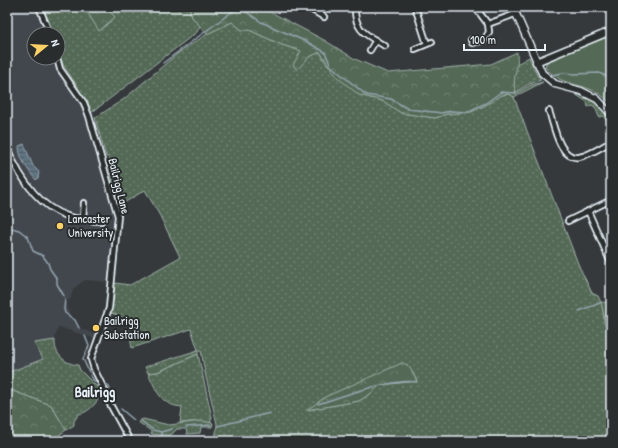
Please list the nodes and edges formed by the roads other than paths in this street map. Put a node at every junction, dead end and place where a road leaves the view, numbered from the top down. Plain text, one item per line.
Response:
1 (39, 7) edge
2 (307, 7) edge
3 (354, 7) edge
4 (415, 7) edge
5 (475, 7) edge
6 (513, 7) edge
7 (324, 8) edge
8 (320, 13) junction
9 (516, 14) junction
10 (324, 17) dead end
11 (488, 24) junction
12 (47, 26) edge
13 (611, 31) edge
14 (376, 40) junction
15 (471, 40) dead end
16 (432, 42) dead end
17 (426, 44) junction
18 (385, 46) dead end
19 (415, 49) dead end
20 (370, 50) dead end
21 (536, 62) junction
22 (59, 66) edge
23 (549, 111) dead end
24 (611, 114) edge
25 (558, 120) dead end
26 (553, 122) junction
27 (611, 142) edge
28 (7, 148) edge
29 (611, 200) edge
30 (84, 204) dead end
31 (588, 211) junction
32 (83, 219) junction
33 (101, 221) dead end
34 (568, 221) dead end
35 (611, 263) edge
36 (130, 441) edge

1 - 12 street
2 - 8 street
3 - 14 street
4 - 17 street
5 - 11 street
6 - 9 street
7 - 8 street
8 - 10 street
9 - 11 street
9 - 21 street
11 - 15 street
13 - 21 street
14 - 18 street
14 - 20 street
16 - 17 street
17 - 19 street
21 - 24 street
22 - 36 street, Bailrigg Lane
23 - 26 street
25 - 26 street
26 - 27 street
28 - 32 street
29 - 31 street
30 - 32 street
31 - 34 street
31 - 35 street
32 - 33 street

